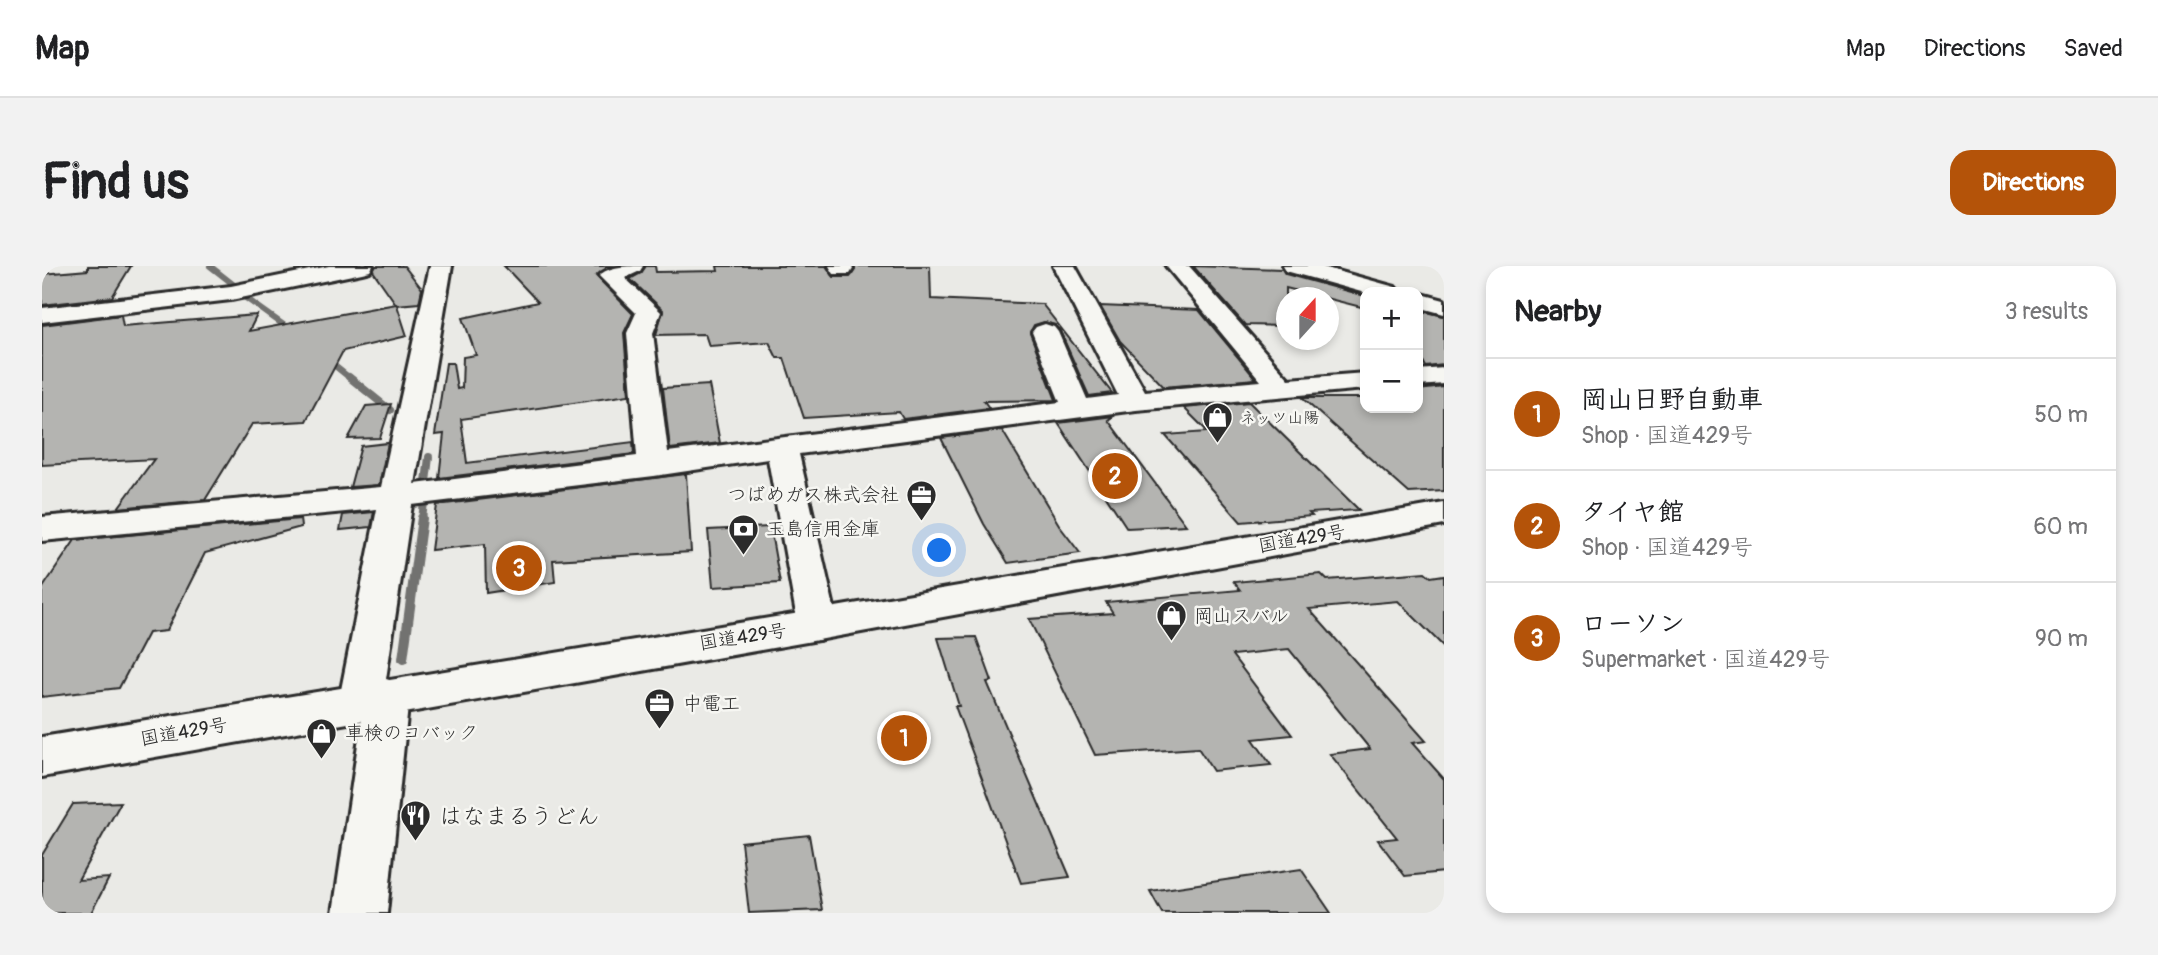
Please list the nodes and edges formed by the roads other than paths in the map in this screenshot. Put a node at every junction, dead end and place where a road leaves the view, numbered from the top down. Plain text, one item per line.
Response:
1 (362, 266) edge
2 (441, 266) edge
3 (632, 266) edge
4 (1064, 266) edge
5 (1177, 266) edge
6 (1294, 266) edge
7 (1369, 287) edge
8 (1423, 301) edge
9 (1444, 307) edge
10 (42, 315) edge
11 (1045, 332) dead end
12 (1444, 376) edge
13 (1423, 378) edge
14 (1360, 381) edge
15 (1281, 387) junction
16 (1136, 401) junction
17 (1077, 409) junction
18 (781, 446) junction
19 (654, 466) junction
20 (396, 496) junction
21 (1444, 514) edge
22 (42, 529) edge
23 (818, 625) junction
24 (374, 698) junction
25 (42, 757) edge
26 (360, 913) edge

1 - 10 main road
2 - 20 main road
3 - 19 main road
4 - 16 main road
5 - 15 main road
6 - 7 main road
8 - 9 main road
11 - 17 main road
12 - 13 main road
14 - 15 main road
15 - 16 main road
16 - 17 main road
17 - 18 main road
18 - 19 main road
18 - 23 main road
19 - 20 main road
20 - 22 main road
20 - 24 main road
21 - 23 main road, 国道429号
23 - 24 main road, 国道429号
24 - 25 main road, 国道429号
24 - 26 main road

